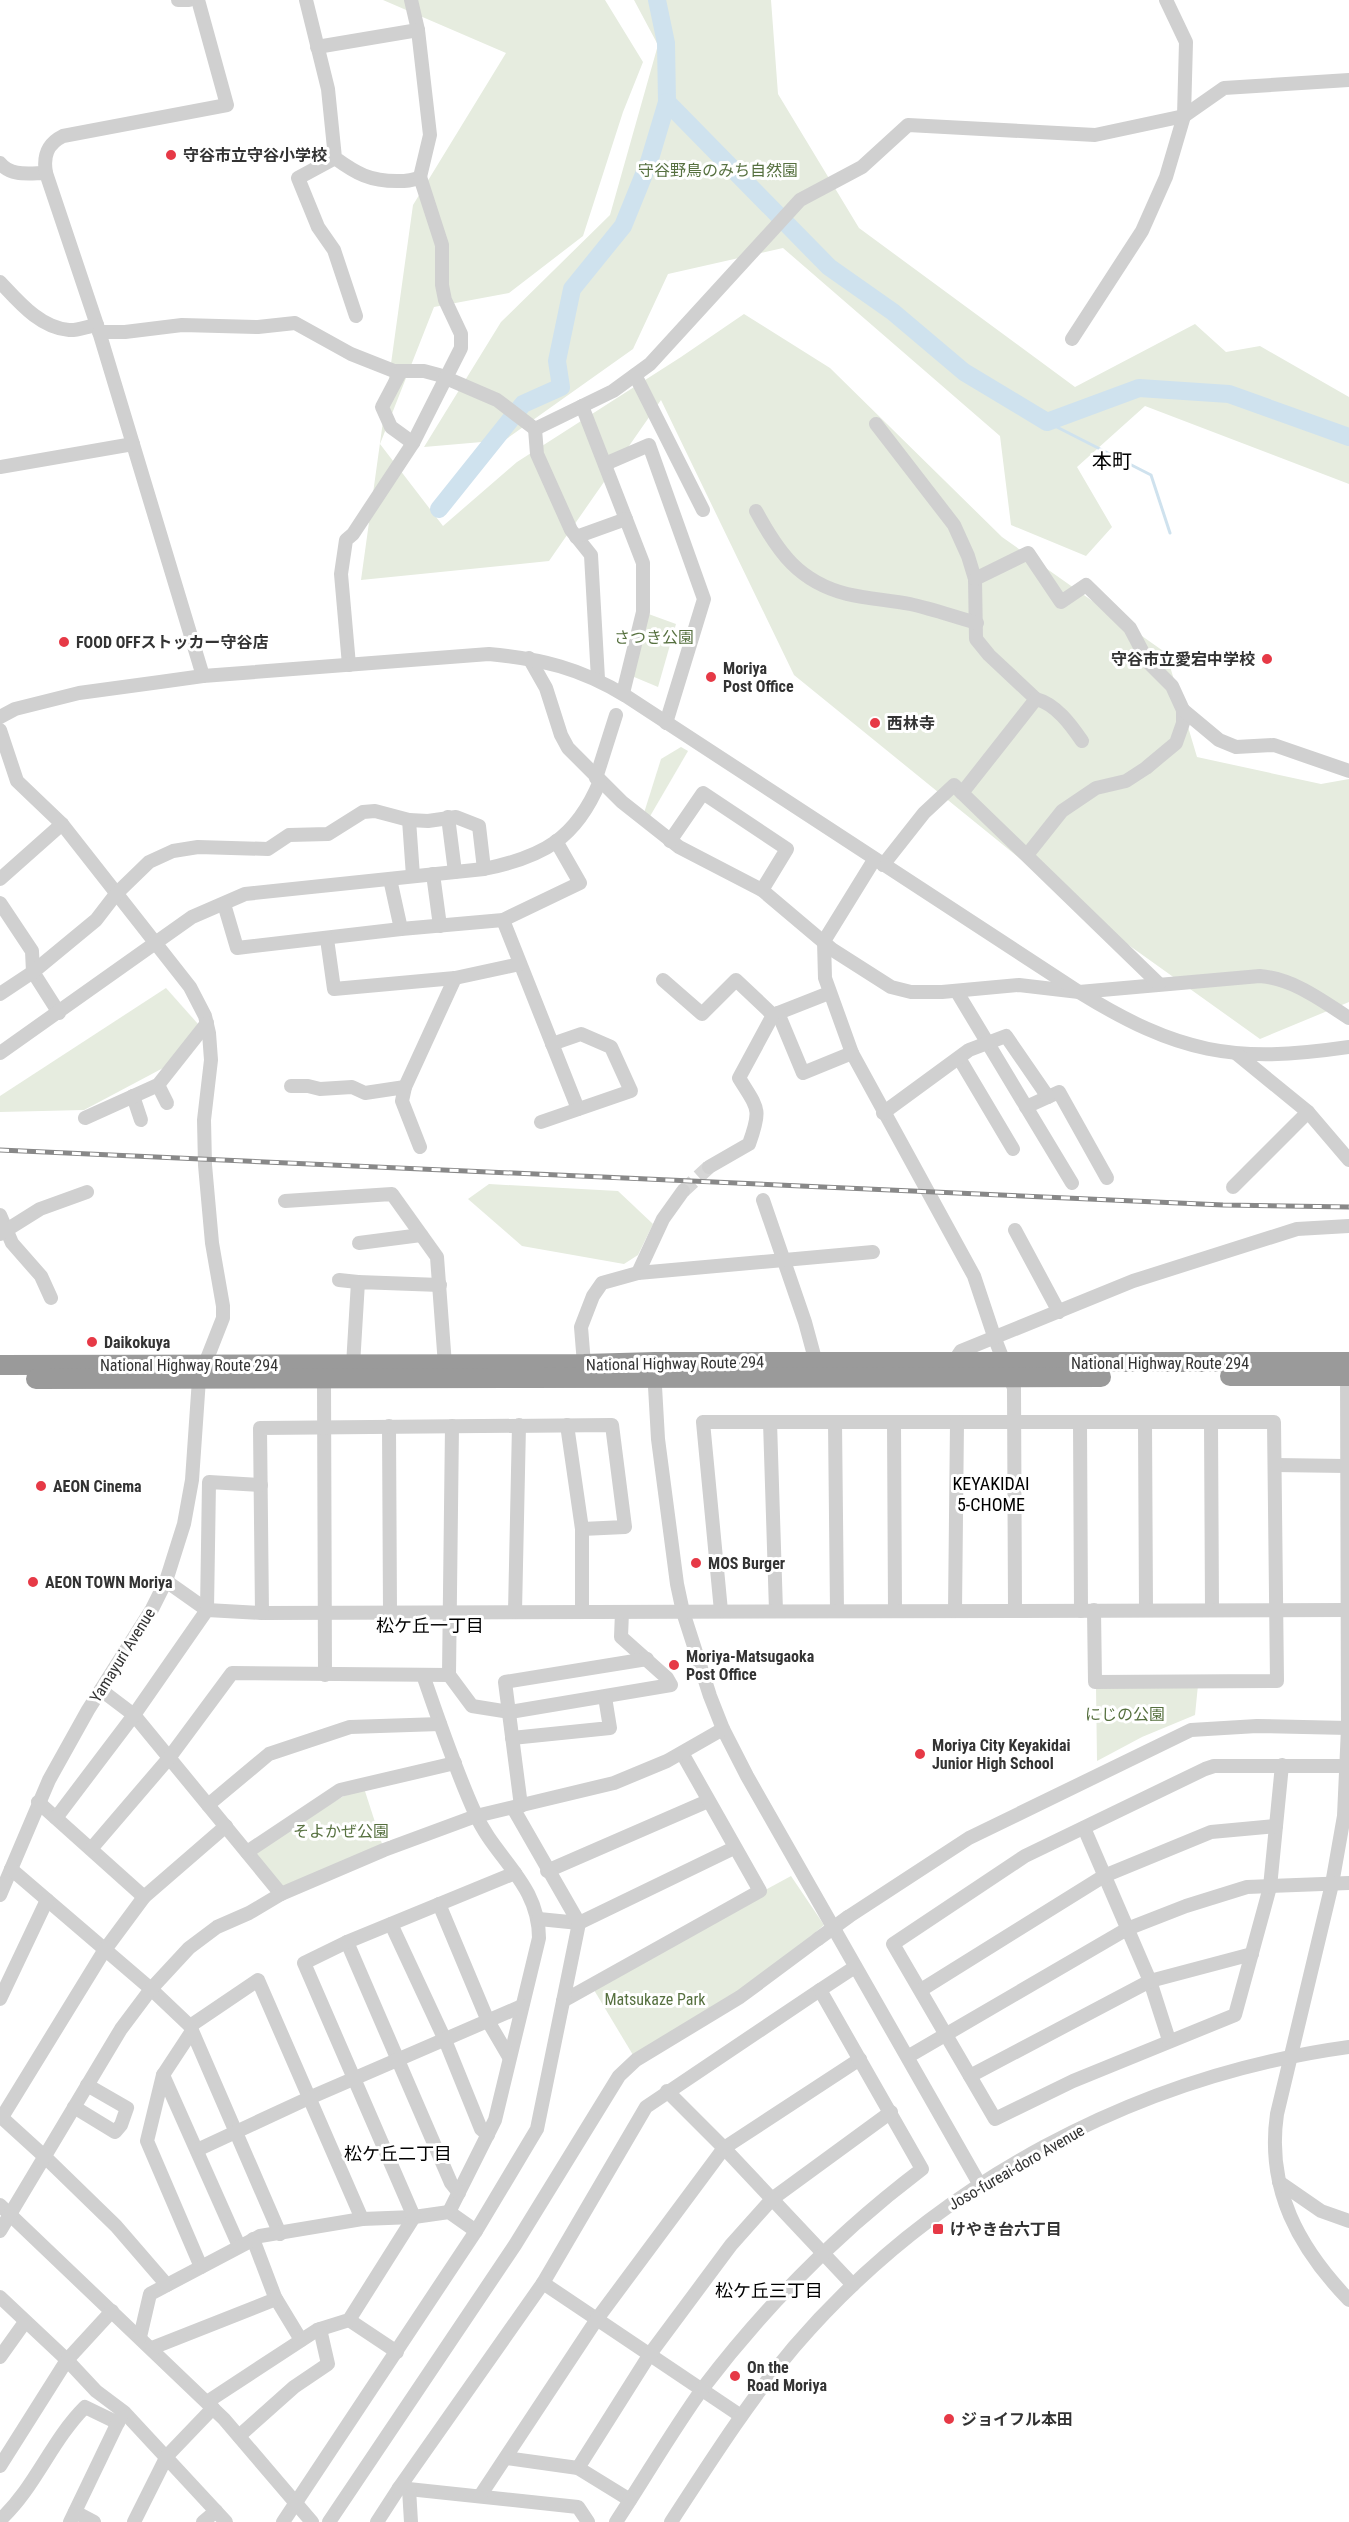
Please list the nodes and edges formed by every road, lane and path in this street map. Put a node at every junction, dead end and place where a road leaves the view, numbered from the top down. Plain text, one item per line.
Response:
1 (178, 0) edge
2 (189, 0) edge
3 (198, 0) edge
4 (306, 0) edge
5 (411, 0) edge
6 (1166, 0) edge
7 (418, 30) junction
8 (317, 47) junction
9 (1349, 80) edge
10 (1184, 116) junction
11 (335, 158) junction
12 (0, 163) edge
13 (46, 173) junction
14 (420, 177) junction
15 (0, 273) edge
16 (0, 282) edge
17 (10, 292) junction
18 (356, 316) dead end
19 (98, 329) junction
20 (1072, 339) dead end
21 (401, 370) junction
22 (635, 375) junction
23 (445, 379) junction
24 (582, 406) junction
25 (876, 424) dead end
26 (535, 429) junction
27 (412, 443) junction
28 (133, 444) junction
29 (605, 464) junction
30 (0, 467) edge
31 (704, 510) dead end
32 (756, 511) dead end
33 (626, 519) junction
34 (576, 537) junction
35 (975, 579) junction
36 (977, 623) junction
37 (529, 658) junction
38 (349, 665) junction
39 (202, 676) junction
40 (598, 679) junction
41 (623, 693) dead end
42 (1036, 699) junction
43 (1183, 710) junction
44 (616, 715) dead end
45 (0, 717) edge
46 (666, 723) junction
47 (0, 730) edge
48 (1082, 741) dead end
49 (1349, 771) edge
50 (598, 779) junction
51 (962, 793) junction
52 (448, 817) junction
53 (409, 820) junction
54 (62, 824) junction
55 (556, 841) junction
56 (670, 841) junction
57 (1027, 855) junction
58 (878, 862) junction
59 (484, 869) junction
60 (455, 872) junction
61 (432, 874) junction
62 (413, 876) junction
63 (0, 879) edge
64 (390, 879) junction
65 (762, 890) junction
66 (116, 894) junction
67 (0, 903) edge
68 (224, 904) junction
69 (502, 920) junction
70 (440, 926) junction
71 (401, 929) junction
72 (327, 939) junction
73 (824, 941) junction
74 (155, 943) junction
75 (520, 964) junction
76 (33, 972) junction
77 (456, 978) junction
78 (663, 980) dead end
79 (1159, 984) junction
80 (957, 992) junction
81 (1078, 992) junction
82 (829, 993) junction
83 (0, 994) edge
84 (59, 1012) junction
85 (775, 1014) junction
86 (1349, 1018) edge
87 (207, 1023) junction
88 (552, 1044) junction
89 (987, 1044) junction
90 (1349, 1047) edge
91 (0, 1053) edge
92 (852, 1053) junction
93 (1237, 1054) junction
94 (959, 1058) junction
95 (158, 1085) junction
96 (291, 1086) dead end
97 (405, 1087) junction
98 (133, 1096) junction
99 (1048, 1097) junction
100 (167, 1103) dead end
101 (1026, 1107) junction
102 (578, 1109) junction
103 (1308, 1112) junction
104 (883, 1113) junction
105 (85, 1118) dead end
106 (141, 1120) dead end
107 (541, 1122) dead end
108 (420, 1147) dead end
109 (1013, 1149) dead end
110 (1349, 1160) edge
111 (709, 1167) tunnel mouth
112 (1107, 1178) dead end
113 (1072, 1183) dead end
114 (1233, 1187) dead end
115 (682, 1191) tunnel mouth
116 (87, 1192) dead end
117 (763, 1200) dead end
118 (285, 1201) dead end
119 (0, 1215) edge
120 (1349, 1226) edge
121 (1015, 1230) dead end
122 (3, 1233) edge
123 (421, 1235) junction
124 (359, 1243) dead end
125 (873, 1251) dead end
126 (784, 1261) junction
127 (638, 1273) junction
128 (339, 1280) dead end
129 (358, 1282) junction
130 (440, 1285) junction
131 (51, 1299) dead end
132 (1059, 1312) junction
133 (995, 1339) junction
134 (953, 1363) junction
135 (584, 1364) junction
136 (0, 1365) edge
137 (353, 1365) junction
138 (445, 1365) junction
139 (1007, 1369) junction
140 (1348, 1369) edge
141 (654, 1370) junction
142 (818, 1370) junction
143 (201, 1373) junction
144 (0, 1379) edge
145 (324, 1380) junction
146 (770, 1422) junction
147 (835, 1422) junction
148 (894, 1422) junction
149 (957, 1422) junction
150 (1016, 1422) junction
151 (1080, 1422) junction
152 (1145, 1422) junction
153 (1211, 1422) junction
154 (453, 1425) junction
155 (519, 1425) junction
156 (567, 1425) junction
157 (389, 1426) junction
158 (324, 1427) junction
159 (1275, 1465) junction
160 (1346, 1466) junction
161 (261, 1485) junction
162 (582, 1530) junction
163 (166, 1581) junction
164 (207, 1610) junction
165 (1087, 1610) junction
166 (1146, 1610) junction
167 (1212, 1610) junction
168 (1276, 1610) junction
169 (1348, 1610) edge
170 (721, 1611) junction
171 (776, 1611) junction
172 (837, 1611) junction
173 (895, 1611) junction
174 (955, 1611) junction
175 (1016, 1611) junction
176 (325, 1612) junction
177 (390, 1612) junction
178 (451, 1612) junction
179 (515, 1612) junction
180 (582, 1612) junction
181 (622, 1612) junction
182 (683, 1612) junction
183 (262, 1613) junction
184 (647, 1659) junction
185 (325, 1675) junction
186 (423, 1675) junction
187 (449, 1675) junction
188 (1348, 1687) edge
189 (101, 1690) junction
190 (605, 1697) junction
191 (509, 1712) junction
192 (134, 1715) junction
193 (440, 1724) junction
194 (1348, 1728) edge
195 (723, 1729) junction
196 (512, 1738) junction
197 (682, 1753) junction
198 (169, 1758) junction
199 (455, 1763) junction
200 (1282, 1765) junction
201 (1348, 1766) edge
202 (708, 1801) junction
203 (38, 1802) junction
204 (208, 1805) junction
205 (517, 1807) junction
206 (476, 1816) junction
207 (56, 1818) junction
208 (226, 1826) junction
209 (1276, 1826) junction
210 (1084, 1828) junction
211 (734, 1848) junction
212 (91, 1849) junction
213 (247, 1851) junction
214 (11, 1869) junction
215 (547, 1871) junction
216 (515, 1873) junction
217 (1104, 1876) junction
218 (1349, 1883) edge
219 (1332, 1884) junction
220 (1270, 1887) junction
221 (282, 1894) junction
222 (0, 1895) edge
223 (144, 1897) junction
224 (47, 1900) junction
225 (439, 1904) junction
226 (539, 1919) junction
227 (579, 1923) junction
228 (391, 1924) junction
229 (1127, 1929) junction
230 (347, 1941) junction
231 (104, 1951) junction
232 (1252, 1954) junction
233 (855, 1967) junction
234 (1150, 1982) junction
235 (151, 1989) junction
236 (820, 1990) junction
237 (921, 1990) junction
238 (0, 1999) edge
239 (563, 2001) junction
240 (522, 2006) junction
241 (488, 2021) junction
242 (191, 2028) junction
243 (946, 2035) junction
244 (445, 2040) junction
245 (1170, 2040) junction
246 (1349, 2047) edge
247 (909, 2056) junction
248 (1291, 2056) junction
249 (509, 2057) junction
250 (860, 2059) junction
251 (398, 2061) junction
252 (163, 2075) junction
253 (970, 2076) junction
254 (354, 2080) junction
255 (87, 2085) junction
256 (668, 2091) junction
257 (309, 2098) junction
258 (74, 2107) junction
259 (891, 2112) junction
260 (1, 2116) edge
261 (236, 2131) junction
262 (488, 2135) junction
263 (724, 2148) junction
264 (197, 2150) junction
265 (44, 2156) junction
266 (1279, 2182) junction
267 (980, 2185) junction
268 (459, 2193) junction
269 (772, 2199) junction
270 (5, 2209) edge
271 (449, 2212) junction
272 (414, 2217) junction
273 (362, 2219) junction
274 (1349, 2221) edge
275 (0, 2231) edge
276 (476, 2231) junction
277 (280, 2234) junction
278 (253, 2240) junction
279 (240, 2246) junction
280 (822, 2252) junction
281 (201, 2267) junction
282 (543, 2283) junction
283 (167, 2285) junction
284 (853, 2285) junction
285 (0, 2296) edge
286 (276, 2299) junction
287 (1349, 2300) edge
288 (112, 2311) junction
289 (597, 2319) junction
290 (349, 2320) junction
291 (25, 2322) junction
292 (320, 2329) junction
293 (140, 2337) junction
294 (302, 2340) junction
295 (152, 2348) junction
296 (397, 2352) junction
297 (650, 2354) junction
298 (0, 2357) edge
299 (67, 2360) junction
300 (702, 2389) junction
301 (210, 2405) junction
302 (741, 2416) junction
303 (121, 2417) junction
304 (239, 2436) junction
305 (5, 2449) edge
306 (167, 2456) junction
307 (506, 2458) junction
308 (0, 2466) edge
309 (578, 2469) junction
310 (404, 2488) junction
311 (480, 2496) junction
312 (630, 2500) junction
313 (296, 2503) junction
314 (216, 2511) junction
315 (72, 2517) edge
316 (0, 2520) edge
317 (94, 2522) edge
318 (134, 2522) edge
319 (202, 2522) edge
320 (226, 2522) edge
321 (282, 2522) edge
322 (312, 2522) edge
323 (329, 2522) edge
324 (377, 2522) edge
325 (411, 2522) edge
326 (588, 2522) edge
327 (616, 2522) edge
328 (671, 2522) edge

1 - 2 street
3 - 13 street
4 - 8 street
5 - 7 street
6 - 10 street
7 - 8 street
7 - 14 street
8 - 11 street
9 - 10 street
10 - 20 street
10 - 22 street
11 - 14 street
11 - 18 street
12 - 13 street
13 - 19 street
14 - 23 street
15 - 17 street
16 - 17 street
17 - 19 street
19 - 21 street
19 - 28 street
21 - 23 street
21 - 27 street
22 - 24 street
22 - 31 street
23 - 26 street
23 - 27 street
24 - 26 street
24 - 29 street
25 - 35 street
26 - 34 street
27 - 38 street
28 - 30 street
28 - 39 street
29 - 33 street
29 - 46 street
32 - 36 street
33 - 34 street
33 - 41 street
34 - 40 street
35 - 36 street
35 - 43 street
36 - 42 street
37 - 38 street
37 - 40 street
37 - 50 street
38 - 39 street
39 - 45 street
40 - 46 street
42 - 48 street
42 - 51 street
43 - 49 street
43 - 57 street
44 - 50 street
46 - 58 street
47 - 54 street, Yamayuri Avenue
50 - 55 street
50 - 56 street
51 - 57 street
51 - 58 street
52 - 53 street
52 - 59 street
52 - 60 street
53 - 62 street
53 - 66 street
54 - 63 street
54 - 66 street, Yamayuri Avenue
55 - 59 street
55 - 69 street
56 - 65 street
56 - 65 street
57 - 79 street
58 - 73 street
58 - 81 street
59 - 60 street
60 - 61 street
61 - 62 street
61 - 70 street
62 - 64 street
64 - 68 street
64 - 71 street
65 - 73 street
66 - 74 street, Yamayuri Avenue
66 - 76 street
67 - 76 street
68 - 72 street
68 - 74 street
69 - 70 street
69 - 75 street
70 - 71 street
71 - 72 street
72 - 77 street
73 - 80 street
73 - 82 street
74 - 84 street
74 - 87 street, Yamayuri Avenue
75 - 77 street
75 - 88 street
76 - 83 street
76 - 84 street
77 - 97 street
78 - 85 street
79 - 81 street
79 - 86 street
80 - 81 street
80 - 89 street
81 - 93 street
82 - 85 street
82 - 92 street
84 - 91 street
85 - 92 street
85 - 111 street
87 - 95 street
87 - 143 street, Yamayuri Avenue
88 - 102 street
88 - 102 street
89 - 94 street
89 - 99 street
89 - 101 street
90 - 93 street
92 - 104 street
93 - 103 street
94 - 104 street
94 - 109 street
95 - 98 street
95 - 100 street
96 - 97 street
97 - 108 street
98 - 105 street
98 - 106 street
99 - 101 street
99 - 112 street
101 - 113 street
102 - 107 street
103 - 110 street
103 - 114 street
104 - 133 street
115 - 127 street
116 - 122 street
117 - 126 street
118 - 123 street
119 - 122 street
120 - 132 street
121 - 132 street
122 - 131 street
123 - 124 street
123 - 130 street
125 - 126 street
126 - 127 street
126 - 142 street
127 - 135 street
128 - 129 street
129 - 130 street
129 - 137 street
130 - 138 street
132 - 133 street
133 - 134 street
133 - 139 street
134 - 139 highway, National Highway Route 294
134 - 142 highway, National Highway Route 294
135 - 138 highway, National Highway Route 294
135 - 141 highway, National Highway Route 294
136 - 143 highway, National Highway Route 294
137 - 138 highway, National Highway Route 294
137 - 143 highway, National Highway Route 294
139 - 140 highway, National Highway Route 294
139 - 142 highway, National Highway Route 294
139 - 150 street
140 - 160 street
141 - 142 highway, National Highway Route 294
141 - 145 highway, National Highway Route 294
141 - 182 street
143 - 144 highway, National Highway Route 294
143 - 145 highway, National Highway Route 294
143 - 163 street, Yamayuri Avenue
145 - 158 street
146 - 147 street
146 - 170 street
146 - 171 street
147 - 148 street
147 - 172 street
148 - 149 street
148 - 173 street
149 - 150 street
149 - 174 street
150 - 151 street
150 - 175 street
151 - 152 street
151 - 165 street
152 - 153 street
152 - 166 street
153 - 159 street
153 - 167 street
154 - 155 street
154 - 157 street
154 - 178 street
155 - 156 street
155 - 179 street
156 - 162 street
156 - 162 street
157 - 158 street
157 - 177 street
158 - 161 street
158 - 176 street
159 - 160 street
159 - 168 street
160 - 169 street
161 - 164 street
161 - 183 street
162 - 180 street
163 - 164 street
163 - 189 street, Yamayuri Avenue
164 - 183 street
164 - 192 street
165 - 166 street
165 - 168 street
165 - 175 street
166 - 167 street
167 - 168 street
168 - 169 street
169 - 188 street
170 - 171 street
170 - 182 street
171 - 172 street
172 - 173 street
173 - 174 street
174 - 175 street
176 - 177 street
176 - 183 street
176 - 185 street
177 - 178 street
178 - 179 street
178 - 187 street
179 - 180 street
180 - 181 street
181 - 182 street
181 - 184 street
182 - 195 street
184 - 190 street
184 - 191 street
185 - 186 street
185 - 198 street
186 - 187 street
186 - 193 street
187 - 191 street
188 - 194 street
189 - 192 street
189 - 203 street, Yamayuri Avenue
190 - 191 street
190 - 196 street
191 - 196 street
192 - 198 street
192 - 207 street
193 - 199 street
193 - 204 street
194 - 201 street
194 - 323 street, bridge
195 - 197 street
195 - 233 street
196 - 205 street
197 - 202 street
197 - 205 street
198 - 204 street
198 - 212 street
199 - 206 street
199 - 213 street
200 - 201 street
200 - 209 street
200 - 210 street
201 - 219 street
202 - 211 street
202 - 215 street
203 - 207 street
203 - 214 street, Yamayuri Avenue
204 - 208 street
205 - 206 street
205 - 215 street
206 - 216 street
206 - 221 street
207 - 212 street
208 - 213 street
208 - 223 street
209 - 217 street
209 - 220 street
210 - 217 street
210 - 237 street
211 - 227 street
211 - 239 street
212 - 223 street
213 - 221 street
214 - 222 street, Yamayuri Avenue
214 - 224 street
215 - 227 street
216 - 225 street
216 - 226 street
217 - 229 street
217 - 237 street
218 - 219 street
219 - 220 street
219 - 248 street
220 - 229 street
220 - 232 street
221 - 235 street
223 - 231 street
224 - 231 street
224 - 238 street
225 - 228 street
225 - 241 street
226 - 227 street
226 - 240 street
227 - 239 street
228 - 230 street
228 - 244 street
229 - 234 street
229 - 243 street
230 - 251 street
230 - 254 street
231 - 235 street
231 - 260 street
232 - 234 street
232 - 245 street
233 - 236 street
233 - 247 street
234 - 245 street
234 - 253 street
235 - 242 street
235 - 255 street
236 - 250 street
236 - 256 street
237 - 243 street
239 - 276 street
240 - 241 street
240 - 249 street
241 - 244 street
241 - 249 street
242 - 252 street
242 - 257 street
242 - 261 street
243 - 247 street
243 - 253 street
244 - 251 street
244 - 262 street
245 - 253 street
246 - 248 street, Joso-fureai-doro Avenue
247 - 267 street
248 - 266 street
248 - 267 street, Joso-fureai-doro Avenue
249 - 262 street
250 - 259 street
250 - 263 street
251 - 254 street
251 - 268 street
252 - 264 street
252 - 281 street
254 - 257 street
254 - 272 street
255 - 258 street
255 - 258 street
256 - 263 street
256 - 282 street
257 - 261 street
257 - 273 street
258 - 265 street
259 - 269 street
259 - 280 street
260 - 265 street
261 - 264 street
261 - 277 street
262 - 268 street
263 - 269 street
263 - 289 street
264 - 279 street
265 - 270 street
265 - 283 street
266 - 274 street
266 - 287 street
267 - 284 street, Joso-fureai-doro Avenue
268 - 271 street
269 - 280 street
269 - 297 street
270 - 275 street
270 - 288 street
271 - 272 street
271 - 276 street
272 - 273 street
272 - 290 street
273 - 277 street
276 - 296 street
277 - 278 street
278 - 279 street
278 - 286 street
279 - 281 street
280 - 284 street
280 - 300 street
281 - 283 street
282 - 289 street
282 - 310 street
283 - 293 street
284 - 302 street, Joso-fureai-doro Avenue
285 - 291 street
286 - 294 street
286 - 295 street
288 - 293 street
288 - 299 street
289 - 297 street
289 - 307 street
290 - 292 street
290 - 296 street
291 - 298 street
291 - 299 street
292 - 294 street
292 - 304 street
293 - 295 street
294 - 301 street
295 - 301 street
296 - 313 street
297 - 300 street
297 - 309 street
299 - 303 street
299 - 305 street
300 - 302 street
300 - 312 street
301 - 304 street
301 - 306 street
302 - 328 street, Joso-fureai-doro Avenue
303 - 306 street
303 - 315 street
303 - 316 street
304 - 313 street
305 - 308 street
306 - 314 street
306 - 318 street
307 - 309 street
307 - 311 street
309 - 312 street
310 - 311 street
310 - 324 street
310 - 325 street
311 - 326 street
312 - 327 street
313 - 321 street
313 - 322 street
314 - 319 street
314 - 320 street
315 - 317 street

